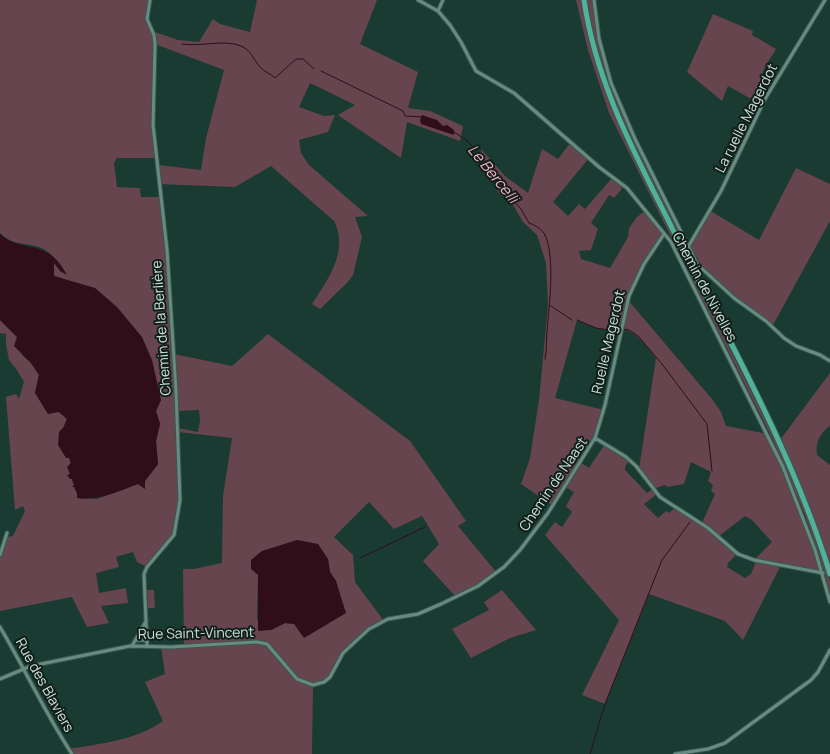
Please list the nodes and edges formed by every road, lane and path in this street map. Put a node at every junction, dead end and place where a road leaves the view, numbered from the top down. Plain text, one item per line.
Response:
1 (150, 0) edge
2 (418, 0) edge
3 (443, 0) edge
4 (584, 0) edge
5 (594, 0) edge
6 (825, 0) edge
7 (438, 11) junction
8 (664, 234) junction
9 (688, 247) junction
10 (830, 360) edge
11 (595, 438) junction
12 (7, 534) dead end
13 (0, 555) edge
14 (823, 573) junction
15 (830, 574) edge
16 (830, 602) edge
17 (400, 616) joint
18 (145, 622) junction
19 (0, 627) edge
20 (136, 640) junction
21 (147, 640) junction
22 (132, 646) junction
23 (147, 646) junction
24 (830, 650) edge
25 (25, 669) junction
26 (0, 679) edge
27 (72, 754) edge
28 (675, 754) edge

1 - 18 street, Chemin de la Berlière
2 - 7 street, Chemin de Nivelles
3 - 7 street
4 - 15 highway
5 - 9 street, Chemin de Nivelles
6 - 9 street, La ruelle Magerdot
7 - 8 street, Chemin de Nivelles
8 - 11 street, Ruelle Magerdot
8 - 14 street, Chemin de Nivelles
9 - 10 street, Chemin de Nivelles
11 - 14 street, Chemin de Naast
11 - 17 street, Chemin de Naast
12 - 13 street
14 - 16 street, Chemin de Nivelles
17 - 23 street, Rue Saint-Vincent
18 - 20 street
18 - 21 street, Chemin de la Berlière
19 - 25 street, Rue des Blaviers
20 - 21 street
20 - 22 street
21 - 23 street, Chemin de la Berlière
22 - 23 street, Rue Saint-Vincent
22 - 25 street, Rue Saint-Vincent
24 - 28 street
25 - 26 street, Rue Saint-Vincent
25 - 27 street, Rue des Blaviers

